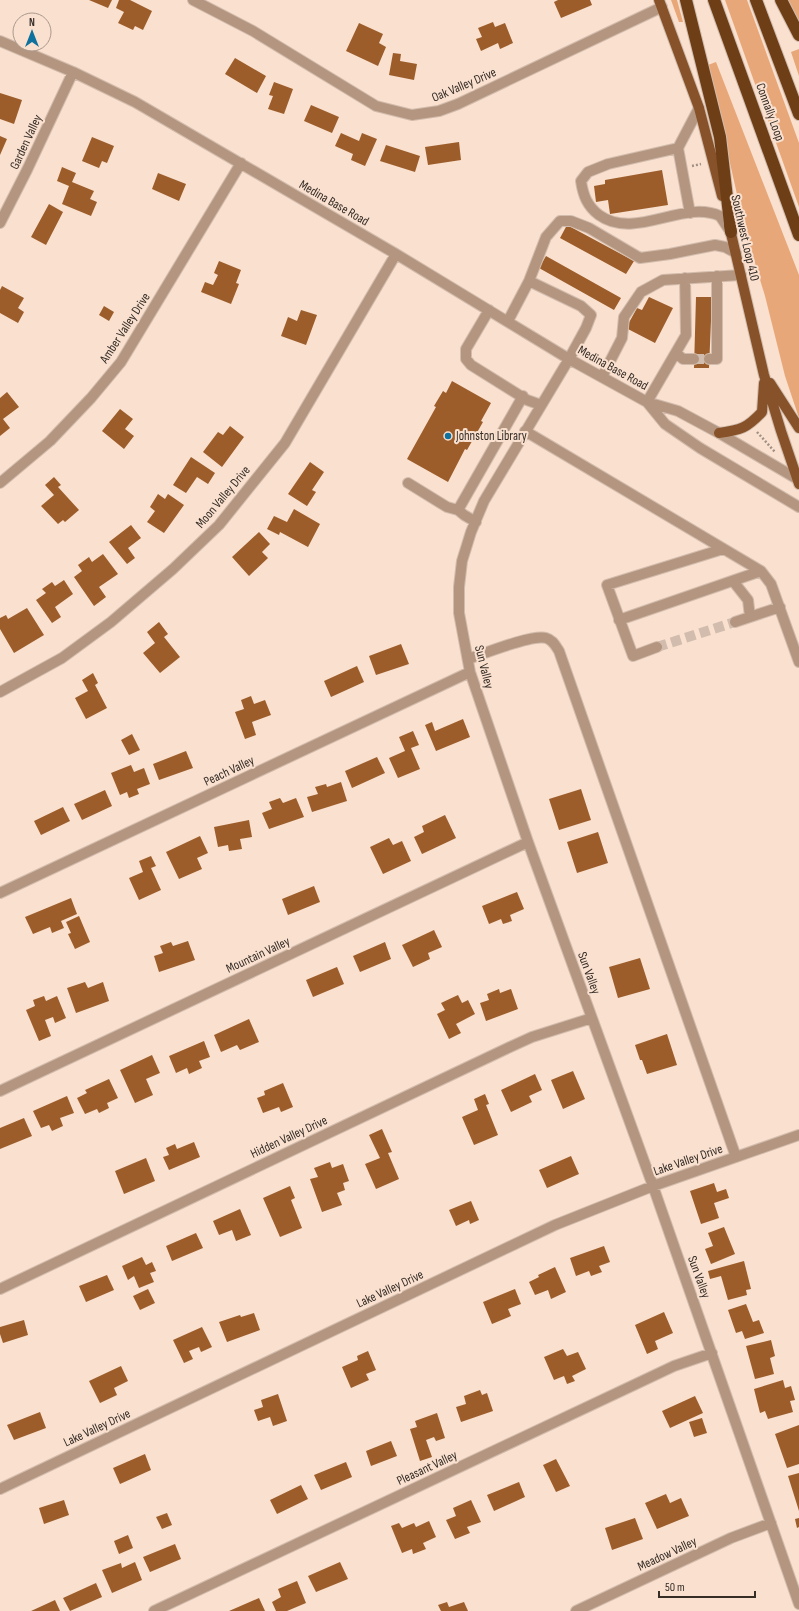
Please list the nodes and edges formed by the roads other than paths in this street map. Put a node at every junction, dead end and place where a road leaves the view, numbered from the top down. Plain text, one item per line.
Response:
1 (193, 0) edge
2 (686, 0) edge
3 (714, 0) edge
4 (756, 0) edge
5 (781, 0) edge
6 (660, 4) edge
7 (799, 35) edge
8 (0, 41) edge
9 (73, 72) junction
10 (699, 108) junction
11 (799, 114) edge
12 (678, 148) junction
13 (241, 163) junction
14 (690, 213) junction
15 (0, 223) edge
16 (731, 232) junction
17 (799, 235) edge
18 (736, 253) junction
19 (396, 254) junction
20 (741, 275) junction
21 (717, 276) junction
22 (685, 278) junction
23 (529, 281) junction
24 (489, 310) junction
25 (508, 321) junction
26 (676, 353) junction
27 (569, 359) junction
28 (694, 359) tunnel mouth
29 (709, 359) dead end
30 (764, 375) junction
31 (602, 377) junction
32 (523, 396) junction
33 (647, 402) junction
34 (541, 405) junction
35 (799, 428) edge
36 (525, 431) junction
37 (719, 433) junction
38 (798, 481) edge
39 (0, 482) edge
40 (408, 483) dead end
41 (799, 507) edge
42 (458, 510) junction
43 (476, 522) junction
44 (723, 548) junction
45 (761, 571) junction
46 (733, 581) junction
47 (780, 607) junction
48 (750, 617) junction
49 (620, 620) junction
50 (735, 622) tunnel mouth
51 (658, 647) tunnel mouth
52 (468, 659) junction
53 (799, 662) edge
54 (470, 672) junction
55 (0, 692) edge
56 (528, 842) junction
57 (0, 894) edge
58 (592, 1018) junction
59 (0, 1091) edge
60 (799, 1135) edge
61 (736, 1157) junction
62 (653, 1186) junction
63 (0, 1289) edge
64 (712, 1353) junction
65 (0, 1489) edge
66 (771, 1523) junction
67 (799, 1604) edge
68 (154, 1611) edge
69 (576, 1611) edge

1 - 6 street, Oak Valley Drive
2 - 16 highway
3 - 17 highway, Connally Loop
4 - 11 highway, Connally Loop
5 - 7 highway
6 - 10 main road, Southwest Loop 410
8 - 9 street, Medina Base Road
9 - 13 street, Medina Base Road
9 - 15 street, Garden Valley
10 - 12 street
10 - 16 main road, Southwest Loop 410
12 - 14 street
12 - 14 street
13 - 19 street, Medina Base Road
13 - 39 street, Amber Valley Drive
14 - 16 street
16 - 18 main road, Southwest Loop 410
18 - 20 main road, Southwest Loop 410
18 - 23 street
19 - 24 street, Medina Base Road
19 - 55 street, Moon Valley Drive
20 - 21 street
20 - 30 main road, Southwest Loop 410
21 - 22 street
21 - 29 street
22 - 26 street
22 - 31 street
23 - 25 street
23 - 27 street, Sun Valley
24 - 25 street, Medina Base Road
24 - 32 street
25 - 27 street, Medina Base Road
26 - 28 street
26 - 33 street
27 - 31 street, Medina Base Road
27 - 34 street, Sun Valley
30 - 35 main road
30 - 37 main road
30 - 38 main road, Southwest Loop 410
31 - 33 street, Medina Base Road
32 - 34 street
32 - 42 street
33 - 37 street, Medina Base Road
33 - 41 street, Medina Base Road
34 - 36 street, Sun Valley
36 - 43 street, Sun Valley
36 - 44 street
37 - 38 street, Medina Base Road
40 - 42 street
42 - 43 street
43 - 52 street, Sun Valley
44 - 45 street
44 - 49 street
45 - 46 street
45 - 47 street
46 - 48 street
46 - 49 street
47 - 48 street
47 - 53 street
48 - 50 street
49 - 51 street
52 - 54 street, Sun Valley
52 - 61 street
54 - 56 street, Sun Valley
54 - 57 street, Peach Valley
56 - 58 street, Sun Valley
56 - 59 street, Mountain Valley
58 - 62 street, Sun Valley
58 - 63 street, Hidden Valley Drive
60 - 61 street, Lake Valley Drive
61 - 62 street, Lake Valley Drive
62 - 64 street, Sun Valley
62 - 65 street, Lake Valley Drive
64 - 66 street, Sun Valley
64 - 68 street, Pleasant Valley
66 - 67 street, Sun Valley
66 - 69 street, Meadow Valley

